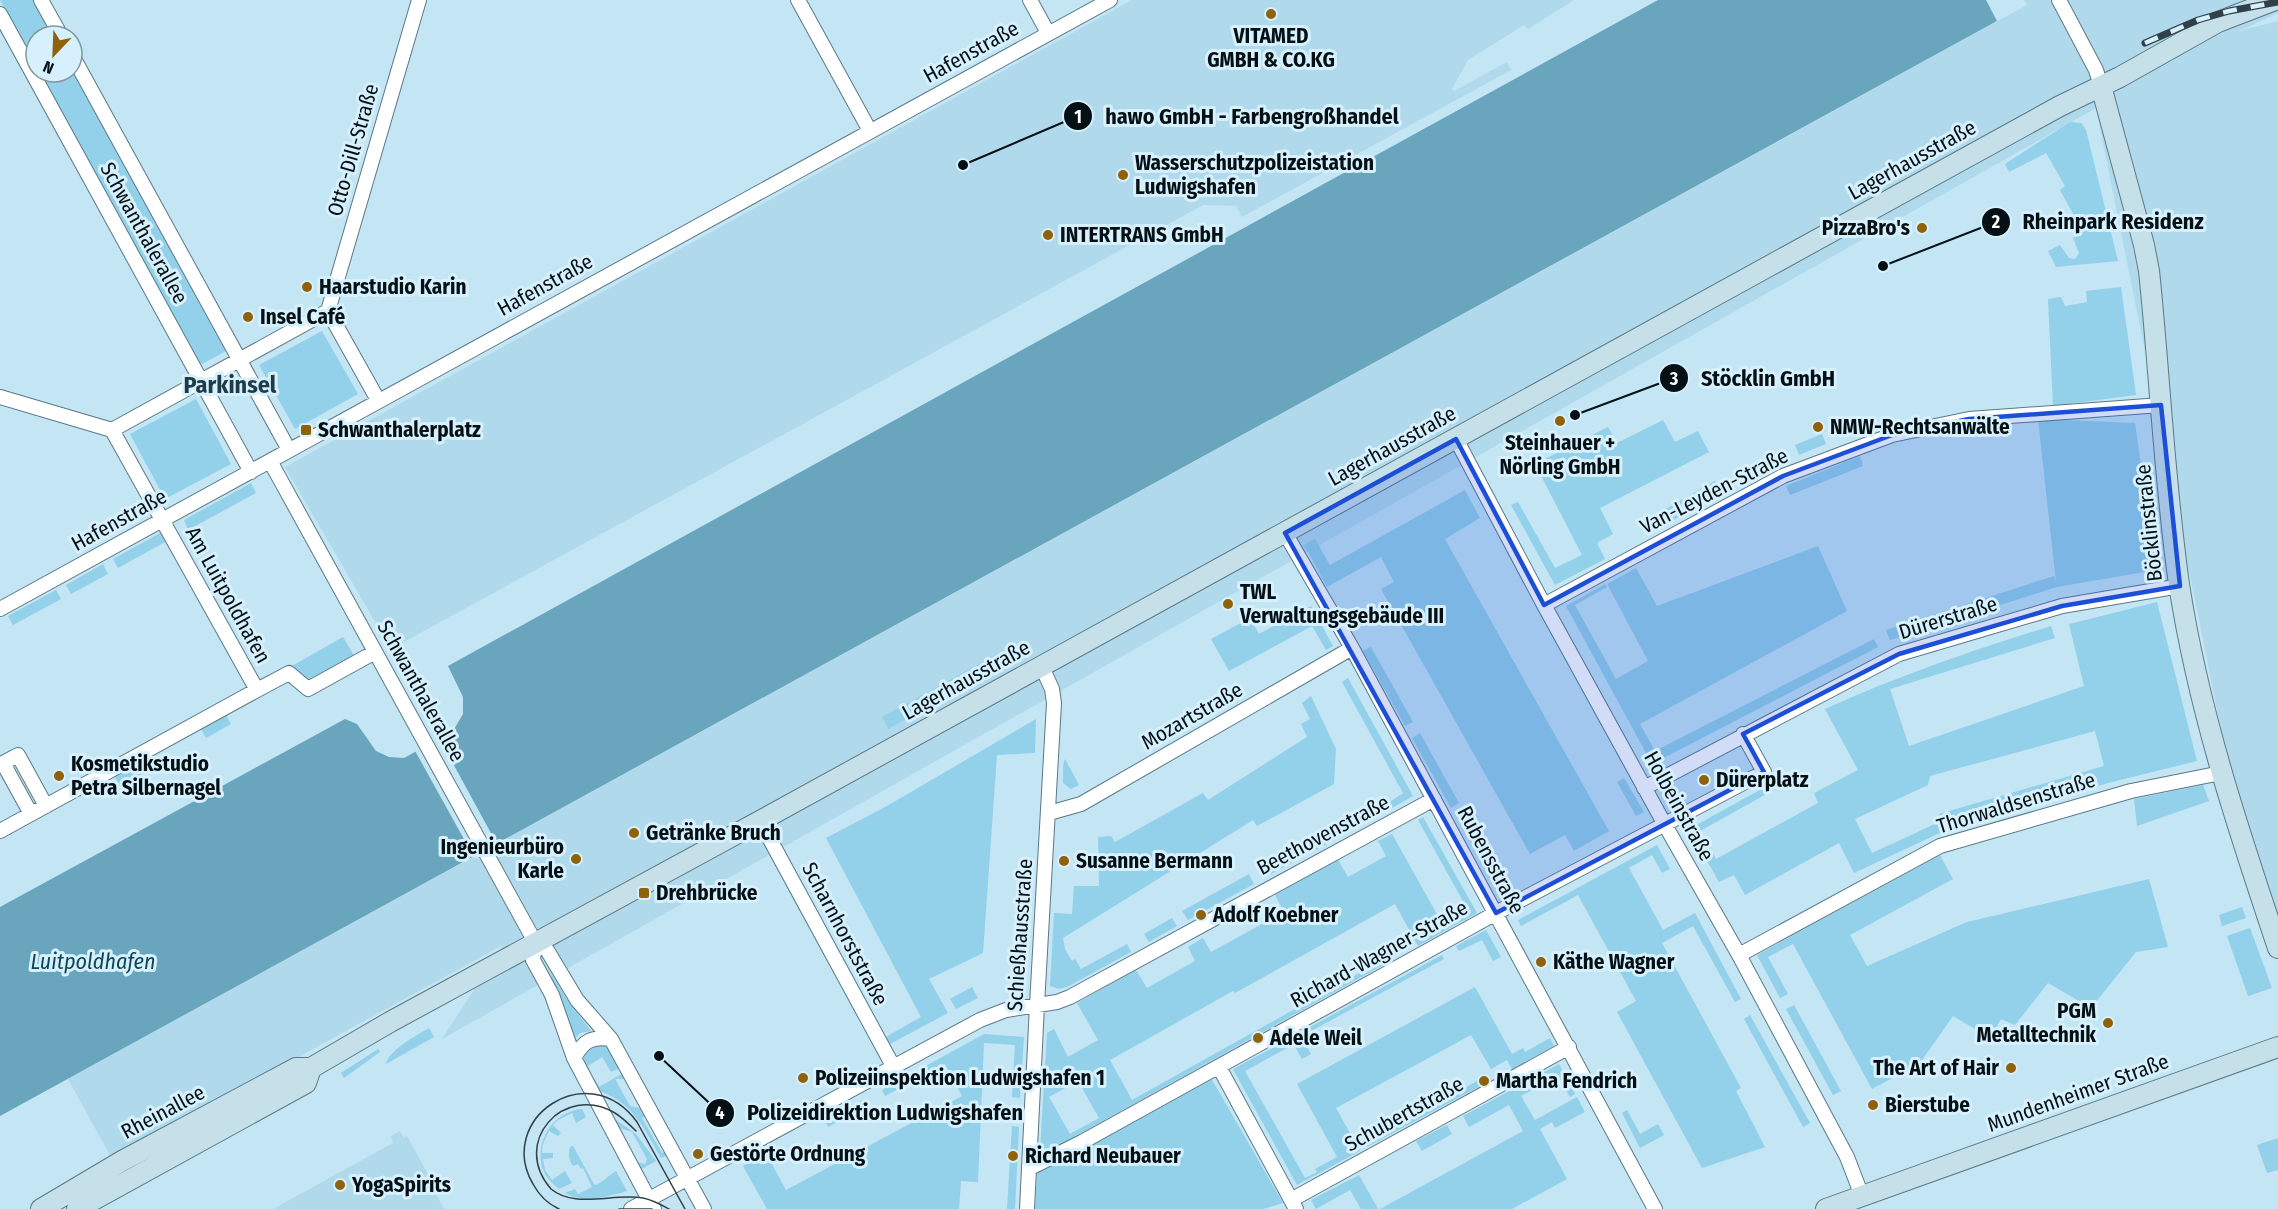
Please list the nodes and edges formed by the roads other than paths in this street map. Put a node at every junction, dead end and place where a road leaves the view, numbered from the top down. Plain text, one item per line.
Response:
1 (41, 0) edge
2 (419, 0) edge
3 (798, 0) edge
4 (1030, 0) edge
5 (1110, 0) edge
6 (2059, 0) edge
7 (2276, 0) edge
8 (0, 14) edge
9 (54, 24) edge
10 (1048, 33) junction
11 (84, 77) edge
12 (2101, 86) junction
13 (870, 131) junction
14 (328, 311) junction
15 (240, 360) junction
16 (201, 381) junction
17 (0, 397) edge
18 (378, 400) junction
19 (2161, 405) junction
20 (112, 430) junction
21 (1456, 439) junction
22 (289, 450) junction
23 (270, 461) junction
24 (251, 472) junction
25 (162, 520) junction
26 (1285, 532) junction
27 (2180, 586) junction
28 (1544, 605) junction
29 (0, 609) edge
30 (1352, 648) junction
31 (375, 652) junction
32 (1041, 665) junction
33 (257, 690) junction
34 (1743, 734) junction
35 (2221, 773) junction
36 (1644, 788) junction
37 (1434, 799) junction
38 (46, 806) junction
39 (1049, 813) junction
40 (31, 814) junction
41 (760, 821) junction
42 (1665, 825) junction
43 (0, 831) edge
44 (1496, 913) junction
45 (535, 942) junction
46 (2278, 948) edge
47 (1739, 955) junction
48 (1036, 1005) junction
49 (611, 1039) junction
50 (1569, 1047) junction
51 (2278, 1047) edge
52 (574, 1058) junction
53 (892, 1066) junction
54 (1219, 1067) junction
55 (1030, 1168) junction
56 (127, 1170) junction
57 (687, 1178) junction
58 (1862, 1196) junction
59 (651, 1204) edge
60 (1294, 1204) edge
61 (41, 1209) edge
62 (77, 1209) edge
63 (631, 1209) edge
64 (704, 1209) edge
65 (1027, 1209) edge
66 (1655, 1209) edge
67 (1826, 1209) edge

1 - 9 street
2 - 14 street, Otto-Dill-Straße
3 - 13 street
4 - 10 street
5 - 10 street, Hafenstraße
6 - 12 street
7 - 12 street, Lagerhausstraße
8 - 16 street, Schwanthalerallee
10 - 13 street, Hafenstraße
11 - 15 street, Schwanthalerallee
12 - 19 street, Böcklinstraße
12 - 21 street, Lagerhausstraße
13 - 18 street, Hafenstraße
14 - 15 street
14 - 18 street
15 - 16 street
15 - 22 street, Schwanthalerallee
16 - 20 street
16 - 24 street, Schwanthalerallee
17 - 20 street
18 - 22 street, Hafenstraße
19 - 27 street, Böcklinstraße
19 - 28 street, Van-Leyden-Straße
20 - 25 street
21 - 26 street, Lagerhausstraße
21 - 28 street, Holbeinstraße
22 - 23 street, Hafenstraße
23 - 24 street, Hafenstraße
23 - 31 street, Schwanthalerallee
24 - 25 street, Hafenstraße
25 - 29 street, Hafenstraße
25 - 33 street, Am Luitpoldhafen
26 - 30 street, Rubensstraße
26 - 32 street, Lagerhausstraße
27 - 34 street, Dürerstraße
27 - 35 street, Böcklinstraße
28 - 36 street, Holbeinstraße
30 - 37 street, Rubensstraße
30 - 39 street, Mozartstraße
31 - 33 street, Am Luitpoldhafen
31 - 45 street, Schwanthalerallee
32 - 39 street, Schießhausstraße
32 - 41 street, Lagerhausstraße
33 - 38 street, Am Luitpoldhafen
34 - 36 street, Dürerstraße
34 - 42 street
35 - 46 street, Böcklinstraße
35 - 47 street, Thorwaldsenstraße
36 - 42 street, Holbeinstraße
37 - 44 street, Rubensstraße
37 - 48 street, Beethovenstraße
38 - 40 street, Am Luitpoldhafen
38 - 40 street
39 - 48 street, Schießhausstraße
40 - 43 street, Am Luitpoldhafen
41 - 45 street, Lagerhausstraße
41 - 53 street, Scharnhorststraße
42 - 44 street
42 - 47 street, Holbeinstraße
44 - 50 street, Rubensstraße
44 - 54 street, Richard-Wagner-Straße
45 - 49 street
45 - 52 street
45 - 56 street, Rheinallee
47 - 58 street, Holbeinstraße
48 - 53 street, Beethovenstraße
48 - 55 street, Schießhausstraße
49 - 52 street
49 - 57 street
50 - 60 street, Schubertstraße
50 - 66 street, Rubensstraße
51 - 58 street, Mundenheimer Straße
52 - 59 street
53 - 57 street, Beethovenstraße
54 - 55 street, Richard-Wagner-Straße
54 - 60 street
55 - 65 street, Schießhausstraße
56 - 61 street, Rheinallee
56 - 62 street, Rheinallee
57 - 59 street, Beethovenstraße
57 - 64 street
58 - 67 street, Mundenheimer Straße
59 - 63 street, Beethovenstraße

